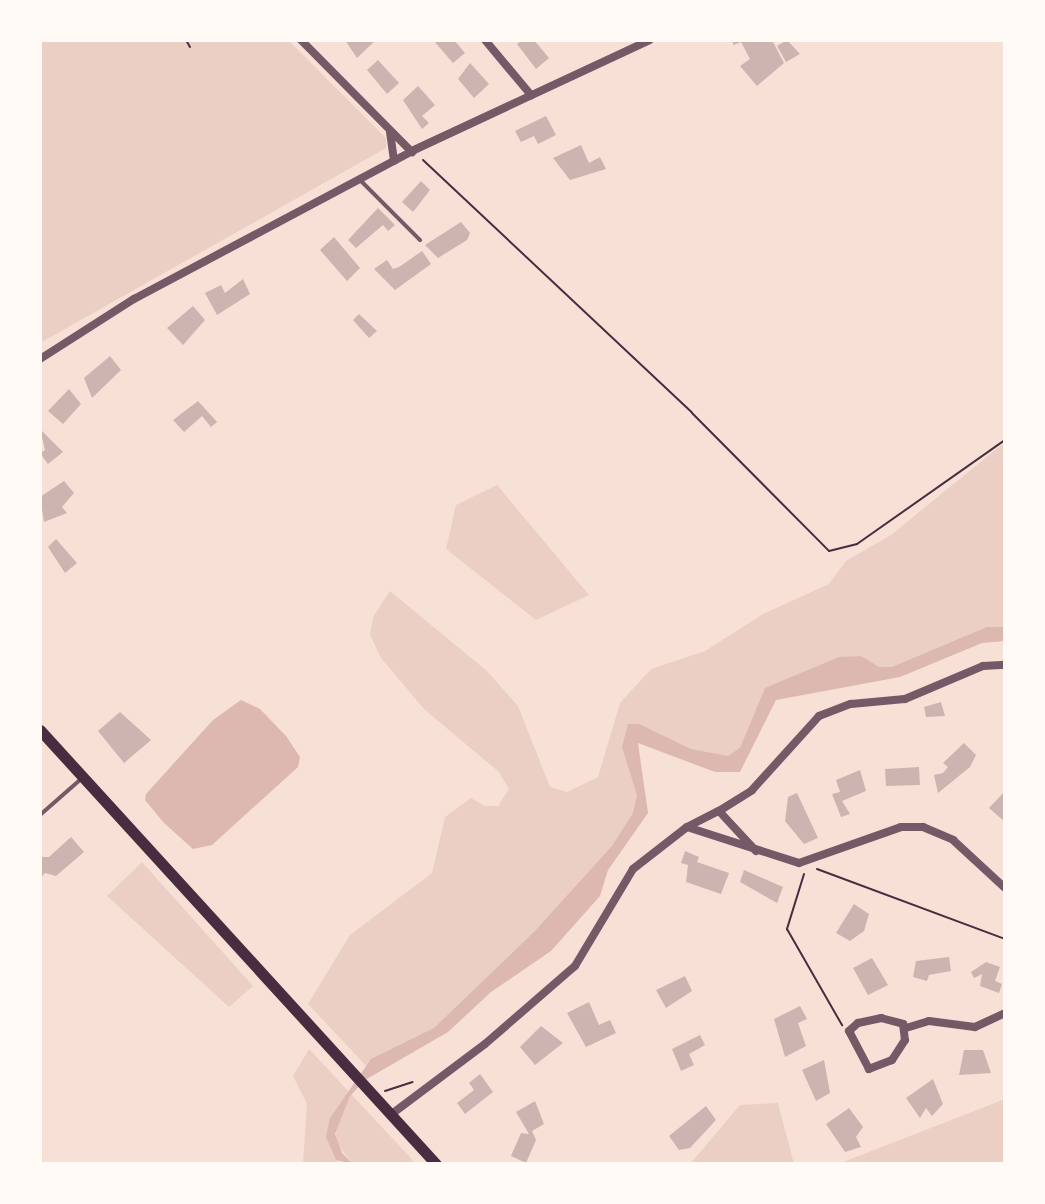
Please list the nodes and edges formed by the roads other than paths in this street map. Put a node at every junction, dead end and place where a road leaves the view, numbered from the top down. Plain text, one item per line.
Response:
1 (301, 40) edge
2 (485, 40) edge
3 (650, 40) edge
4 (531, 95) junction
5 (389, 131) junction
6 (413, 151) junction
7 (394, 161) junction
8 (360, 180) junction
9 (420, 240) dead end
10 (40, 359) edge
11 (1005, 665) edge
12 (40, 730) edge
13 (83, 777) junction
14 (719, 811) junction
15 (40, 815) edge
16 (687, 827) junction
17 (760, 854) junction
18 (1005, 887) edge
19 (1005, 1013) edge
20 (906, 1028) junction
21 (393, 1113) junction
22 (436, 1164) edge

1 - 5 street
2 - 4 street
3 - 4 street
4 - 6 street
5 - 6 street
5 - 7 street
6 - 7 street
7 - 8 street
8 - 9 lane
8 - 10 street
11 - 14 street
12 - 13 main road
13 - 15 lane
13 - 21 main road
14 - 16 street
14 - 17 street
16 - 17 street
16 - 21 street
17 - 18 street
19 - 20 street
20 - 20 street
21 - 22 main road

